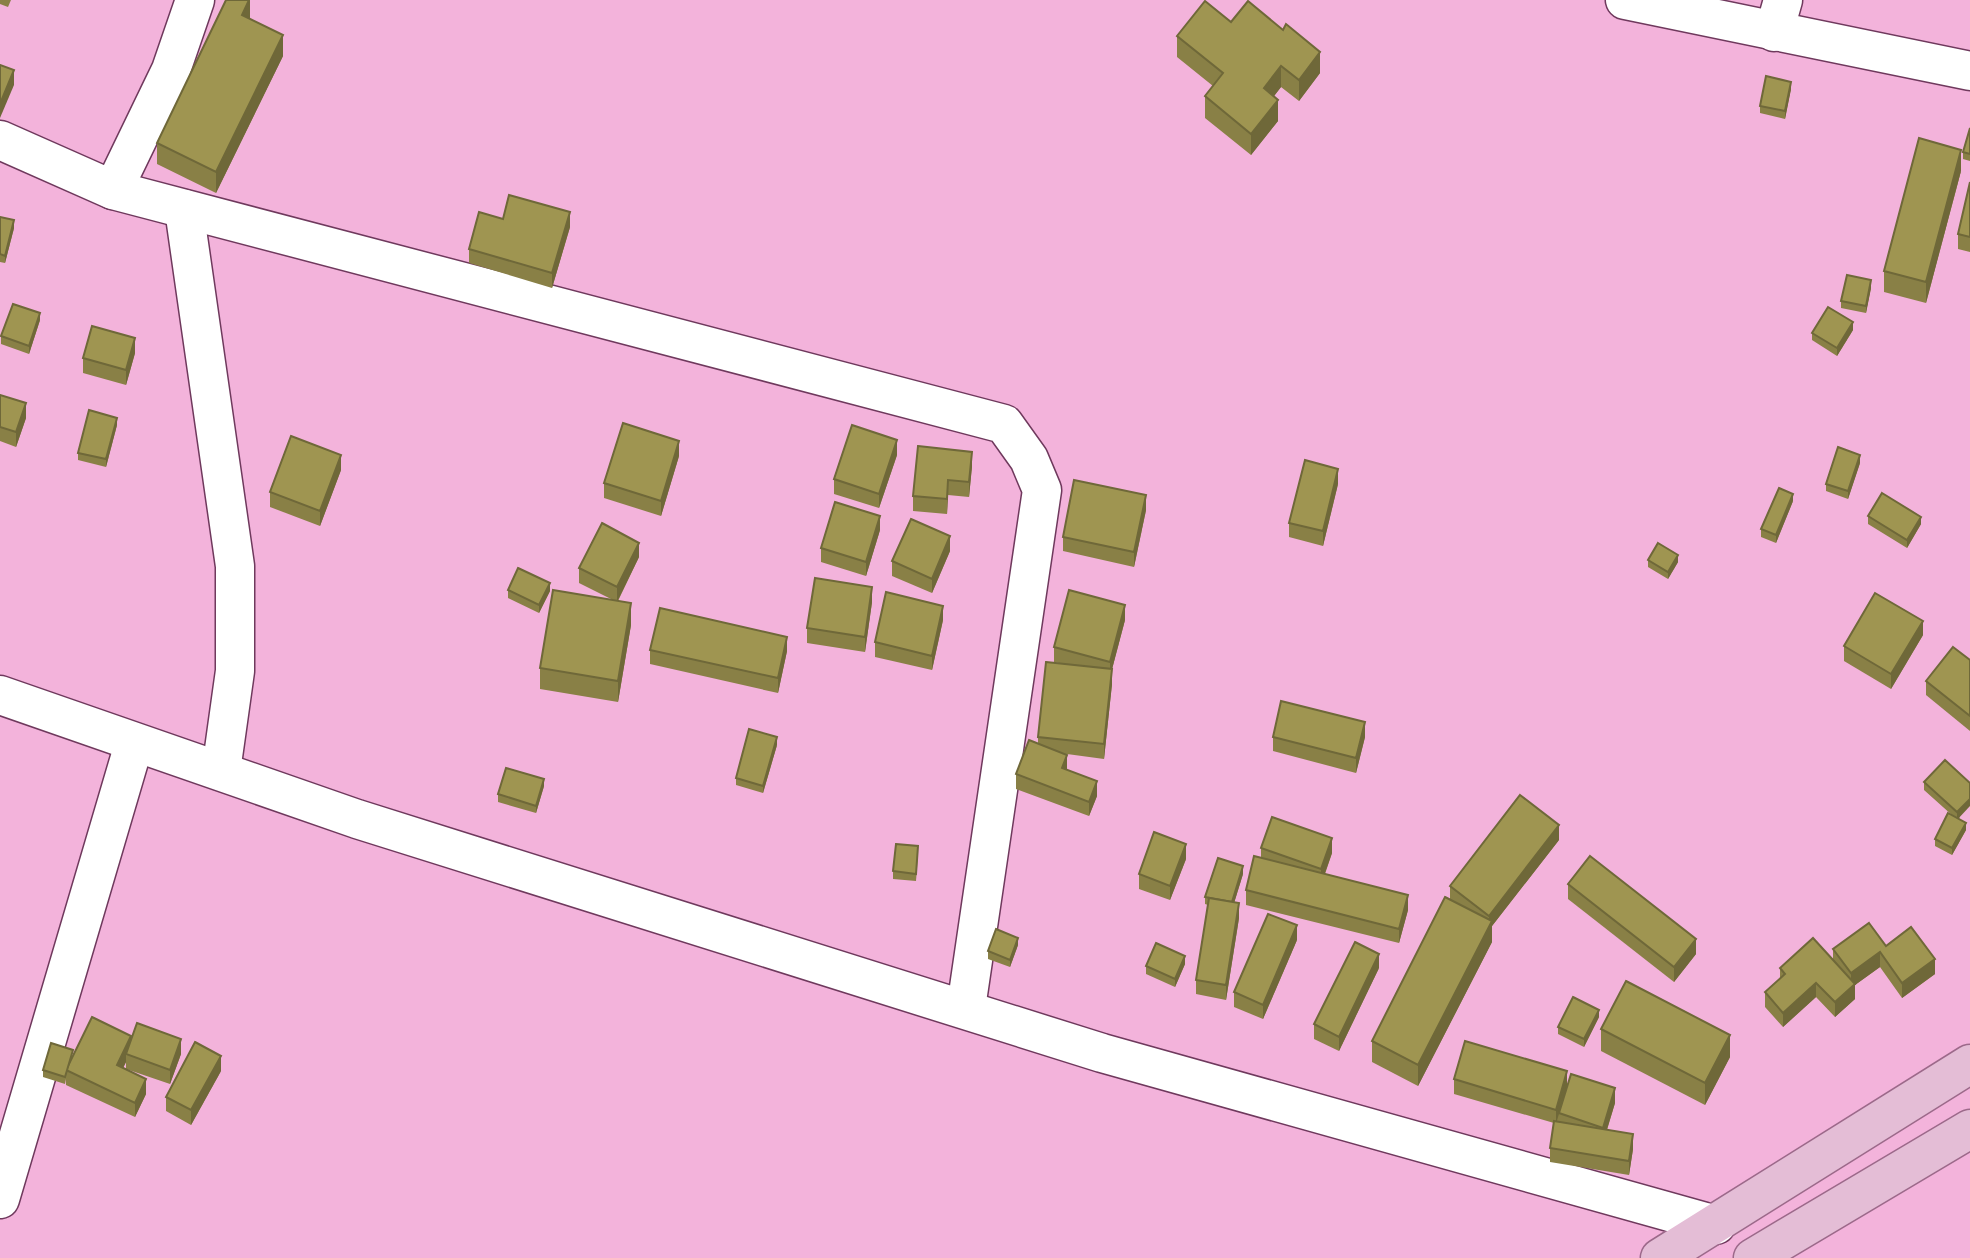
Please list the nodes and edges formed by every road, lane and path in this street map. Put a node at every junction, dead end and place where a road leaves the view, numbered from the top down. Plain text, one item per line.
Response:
1 (195, 0) edge
2 (1625, 0) edge
3 (1779, 16) edge
4 (1970, 71) edge
5 (0, 140) edge
6 (113, 190) junction
7 (184, 209) junction
8 (0, 695) edge
9 (134, 744) junction
10 (221, 771) junction
11 (966, 1008) junction
12 (1970, 1064) edge
13 (1970, 1129) edge
14 (0, 1199) edge
15 (1716, 1225) junction
16 (1660, 1258) edge
17 (1753, 1258) edge

1 - 6 street
2 - 3 street
3 - 4 street
5 - 6 street
6 - 7 street
7 - 10 street
7 - 11 street
8 - 9 street
9 - 10 street
9 - 14 street
10 - 11 street
11 - 15 street
12 - 15 main road
13 - 17 main road
15 - 16 main road

